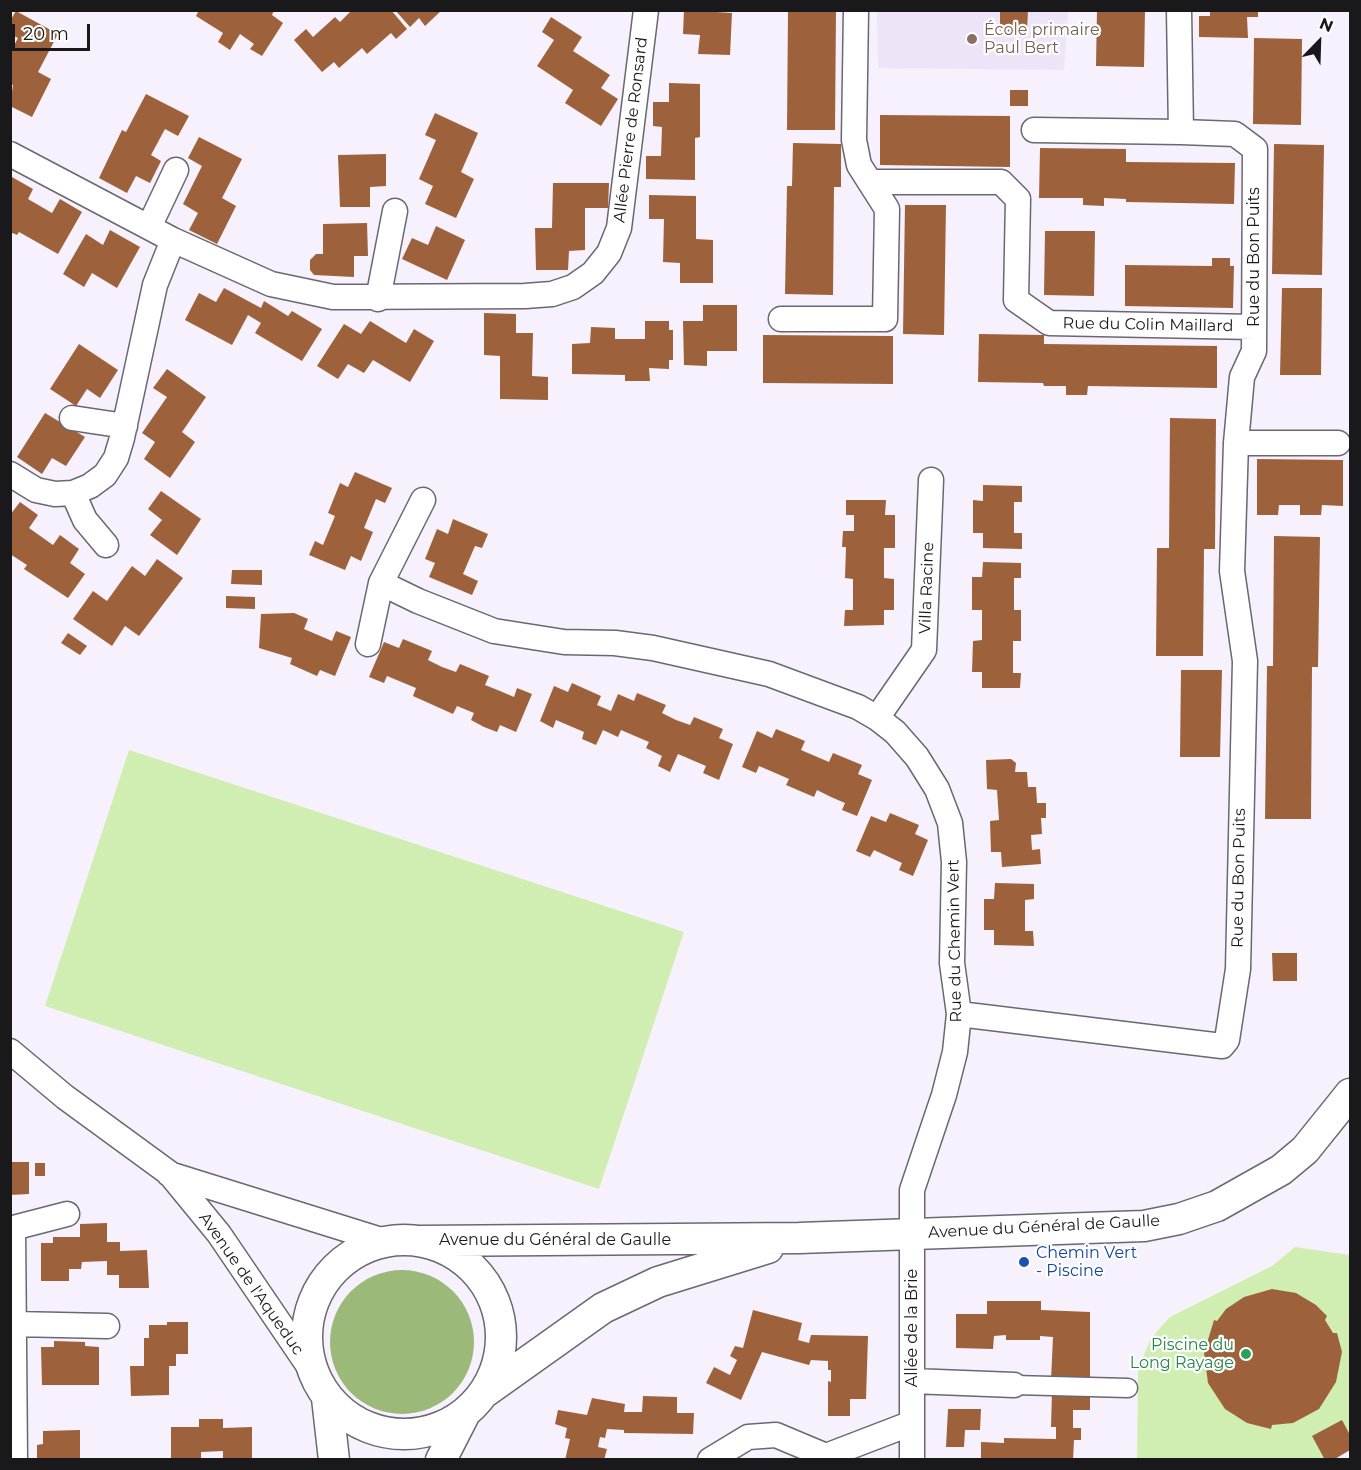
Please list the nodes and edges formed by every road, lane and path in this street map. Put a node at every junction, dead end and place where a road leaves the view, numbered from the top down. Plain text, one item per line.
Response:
1 (646, 10) edge
2 (856, 10) edge
3 (1179, 10) edge
4 (1034, 130) dead end
5 (1181, 132) junction
6 (10, 154) edge
7 (176, 170) dead end
8 (870, 182) junction
9 (395, 211) dead end
10 (149, 227) junction
11 (173, 240) junction
12 (378, 298) junction
13 (781, 319) dead end
14 (1254, 327) junction
15 (72, 418) dead end
16 (125, 426) junction
17 (1236, 443) junction
18 (1338, 443) dead end
19 (10, 474) edge
20 (931, 480) dead end
21 (73, 493) junction
22 (423, 500) dead end
23 (106, 546) dead end
24 (381, 583) junction
25 (368, 644) dead end
26 (878, 718) junction
27 (959, 1014) junction
28 (10, 1051) edge
29 (1350, 1094) edge
30 (169, 1173) junction
31 (67, 1214) dead end
32 (911, 1234) junction
33 (799, 1238) junction
34 (420, 1240) junction
35 (384, 1241) junction
36 (14, 1324) junction
37 (107, 1326) dead end
38 (310, 1368) junction
39 (912, 1381) junction
40 (1014, 1385) joint
41 (1128, 1388) dead end
42 (485, 1392) junction
43 (327, 1398) junction
44 (464, 1415) junction
45 (912, 1423) junction
46 (12, 1424) edge
47 (826, 1458) edge
48 (15, 1460) edge
49 (334, 1460) edge
50 (441, 1460) edge
51 (710, 1460) edge
52 (912, 1460) edge

1 - 12 street, Allée Pierre de Ronsard
2 - 8 street
3 - 5 street
4 - 5 street, Rue du Bon Puits
5 - 14 street, Rue du Bon Puits
6 - 10 street, Allée Pierre de Ronsard
7 - 10 street
8 - 13 street
8 - 14 street, Rue du Colin Maillard
9 - 12 street
10 - 11 street, Allée Pierre de Ronsard
11 - 12 street, Allée Pierre de Ronsard
11 - 16 street
14 - 17 street, Rue du Bon Puits
15 - 16 street
16 - 21 street
17 - 18 street
17 - 27 street, Rue du Bon Puits
19 - 21 street
20 - 26 street, Villa Racine
21 - 23 street
22 - 24 street
24 - 25 street
24 - 26 street, Rue du Chemin Vert
26 - 27 street, Rue du Chemin Vert
27 - 32 street, Rue du Chemin Vert
28 - 30 street, Avenue de l'Aqueduc
29 - 32 street, Avenue du Général de Gaulle
30 - 35 street, Avenue de l'Aqueduc
30 - 38 street, Avenue de l'Aqueduc
31 - 36 street
32 - 33 street, Avenue du Général de Gaulle
32 - 39 street, Allée de la Brie
33 - 34 street, Avenue du Général de Gaulle
33 - 42 street, Avenue du Général de Gaulle
34 - 35 street
34 - 42 street
35 - 38 street
36 - 37 street
36 - 46 street
38 - 43 street
39 - 40 street
39 - 45 street, Allée de la Brie
40 - 41 street
42 - 44 street
43 - 44 street
43 - 49 street
44 - 50 street
45 - 47 street
45 - 52 street, Allée de la Brie
46 - 48 street
47 - 51 street

